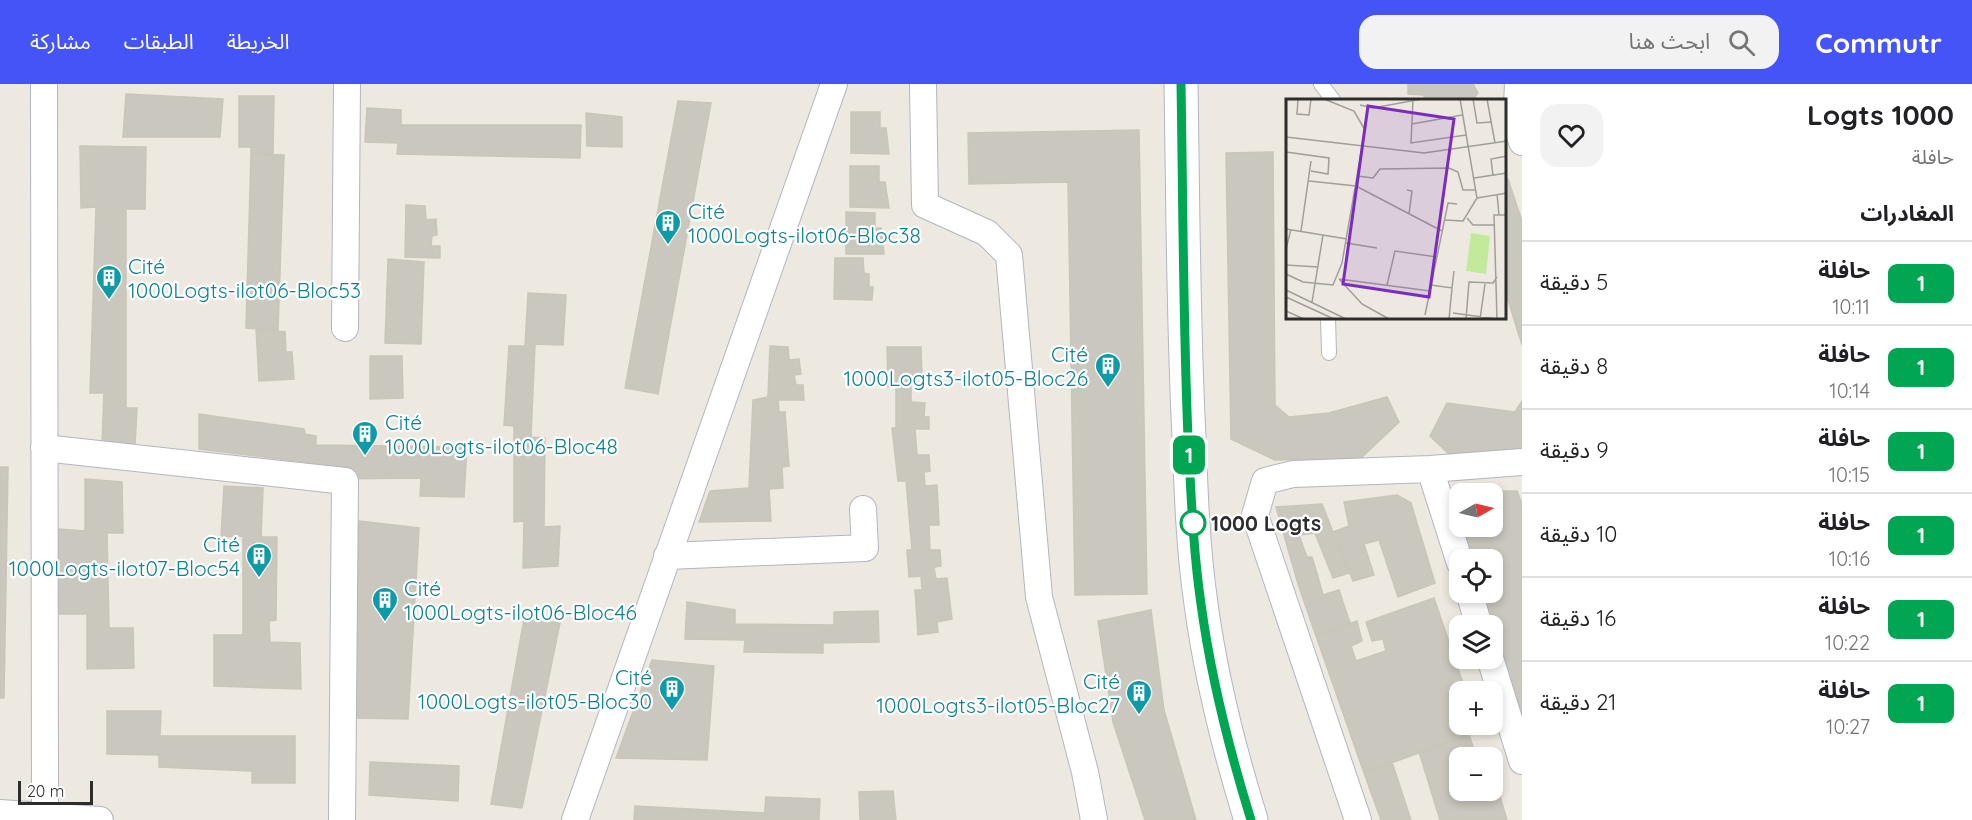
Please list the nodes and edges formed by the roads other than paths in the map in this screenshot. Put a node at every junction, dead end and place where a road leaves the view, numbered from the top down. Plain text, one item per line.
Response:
1 (44, 84) edge
2 (346, 84) edge
3 (834, 84) edge
4 (923, 84) edge
5 (1181, 84) edge
6 (1321, 84) edge
7 (1518, 84) edge
8 (1322, 99) edge
9 (1332, 99) edge
10 (1522, 142) edge
11 (1328, 320) edge
12 (345, 328) dead end
13 (1329, 352) dead end
14 (45, 448) junction
15 (1522, 462) edge
16 (1430, 469) junction
17 (863, 508) dead end
18 (1456, 549) edge
19 (667, 556) junction
20 (1493, 669) edge
21 (1522, 761) edge
22 (0, 813) edge
23 (45, 816) junction
24 (98, 820) edge
25 (342, 820) edge
26 (575, 820) edge
27 (1094, 820) edge
28 (1251, 820) edge
29 (1358, 820) edge

1 - 14 street
2 - 12 street
3 - 19 street
4 - 27 street
5 - 28 main road
6 - 8 lane
6 - 9 lane
7 - 10 street
11 - 13 lane
14 - 23 street
14 - 25 street
15 - 16 street
16 - 18 street
16 - 29 street
17 - 19 street
19 - 26 street
20 - 21 street
22 - 23 street
23 - 24 street

